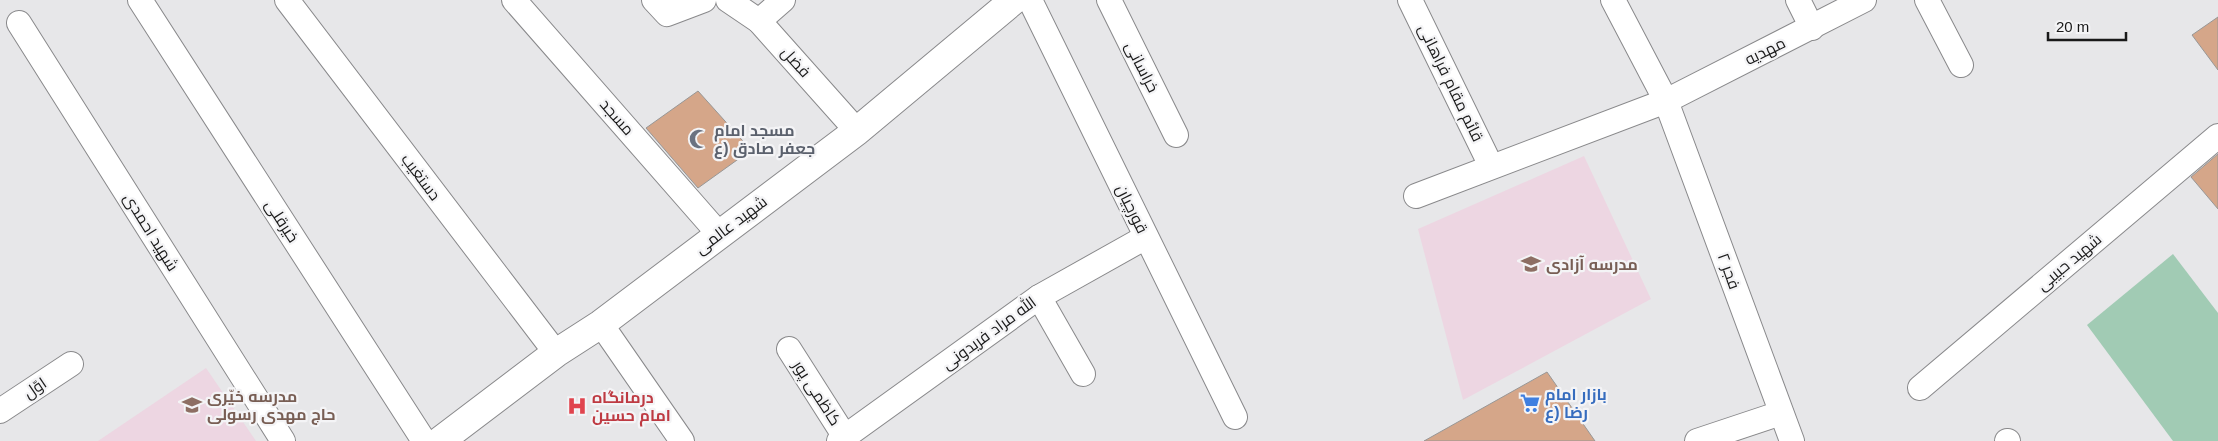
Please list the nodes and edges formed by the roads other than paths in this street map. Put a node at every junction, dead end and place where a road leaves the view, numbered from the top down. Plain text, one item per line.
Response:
1 (140, 0) edge
2 (287, 0) edge
3 (514, 0) edge
4 (654, 0) edge
5 (704, 0) edge
6 (728, 0) edge
7 (783, 0) edge
8 (1014, 0) edge
9 (1030, 0) edge
10 (1109, 0) edge
11 (1410, 0) edge
12 (1614, 0) edge
13 (1798, 0) edge
14 (1864, 0) edge
15 (1927, 0) edge
16 (759, 21) junction
17 (19, 22) dead end
18 (1812, 28) junction
19 (1961, 64) dead end
20 (1666, 101) junction
21 (857, 130) junction
22 (1176, 135) dead end
23 (2218, 136) edge
24 (1491, 166) junction
25 (1416, 196) dead end
26 (719, 234) junction
27 (1146, 237) junction
28 (1039, 297) junction
29 (601, 324) junction
30 (788, 349) dead end
31 (556, 353) junction
32 (71, 364) dead end
33 (1083, 374) dead end
34 (1920, 388) dead end
35 (0, 411) edge
36 (1781, 413) junction
37 (1235, 418) dead end
38 (842, 439) edge
39 (283, 441) edge
40 (424, 441) edge
41 (440, 441) edge
42 (682, 441) edge
43 (1697, 441) edge
44 (1792, 441) edge

1 - 40 street, خیرقلی
2 - 31 street, دستغیب
3 - 26 street, مسجد
4 - 5 street
6 - 16 street, فضل
7 - 16 street
8 - 21 main road, شهید عالمی
9 - 27 street, قورچیان
10 - 22 street, خراسانی
11 - 24 street, قائم مقام فراهانی
12 - 20 street, فجر ۲
13 - 18 street
14 - 18 street, مهدیه
15 - 19 street
16 - 21 street, فضل
17 - 39 street, شهید احمدی
18 - 20 street, مهدیه
20 - 24 street, مهدیه
20 - 36 street, فجر ۲
21 - 26 main road, شهید عالمی
23 - 34 street, شهید حبیبی
24 - 25 street, مهدیه
26 - 29 main road, شهید عالمی
27 - 28 street, الله مراد فریدونی
27 - 37 street, قورچیان
28 - 33 street
28 - 38 street, الله مراد فریدونی
29 - 31 main road, شهید عالمی
29 - 42 street
30 - 38 street, کاظمی پور
31 - 41 main road, شهید عالمی
32 - 35 street, اوّل
36 - 43 street
36 - 44 street, فجر ۲

